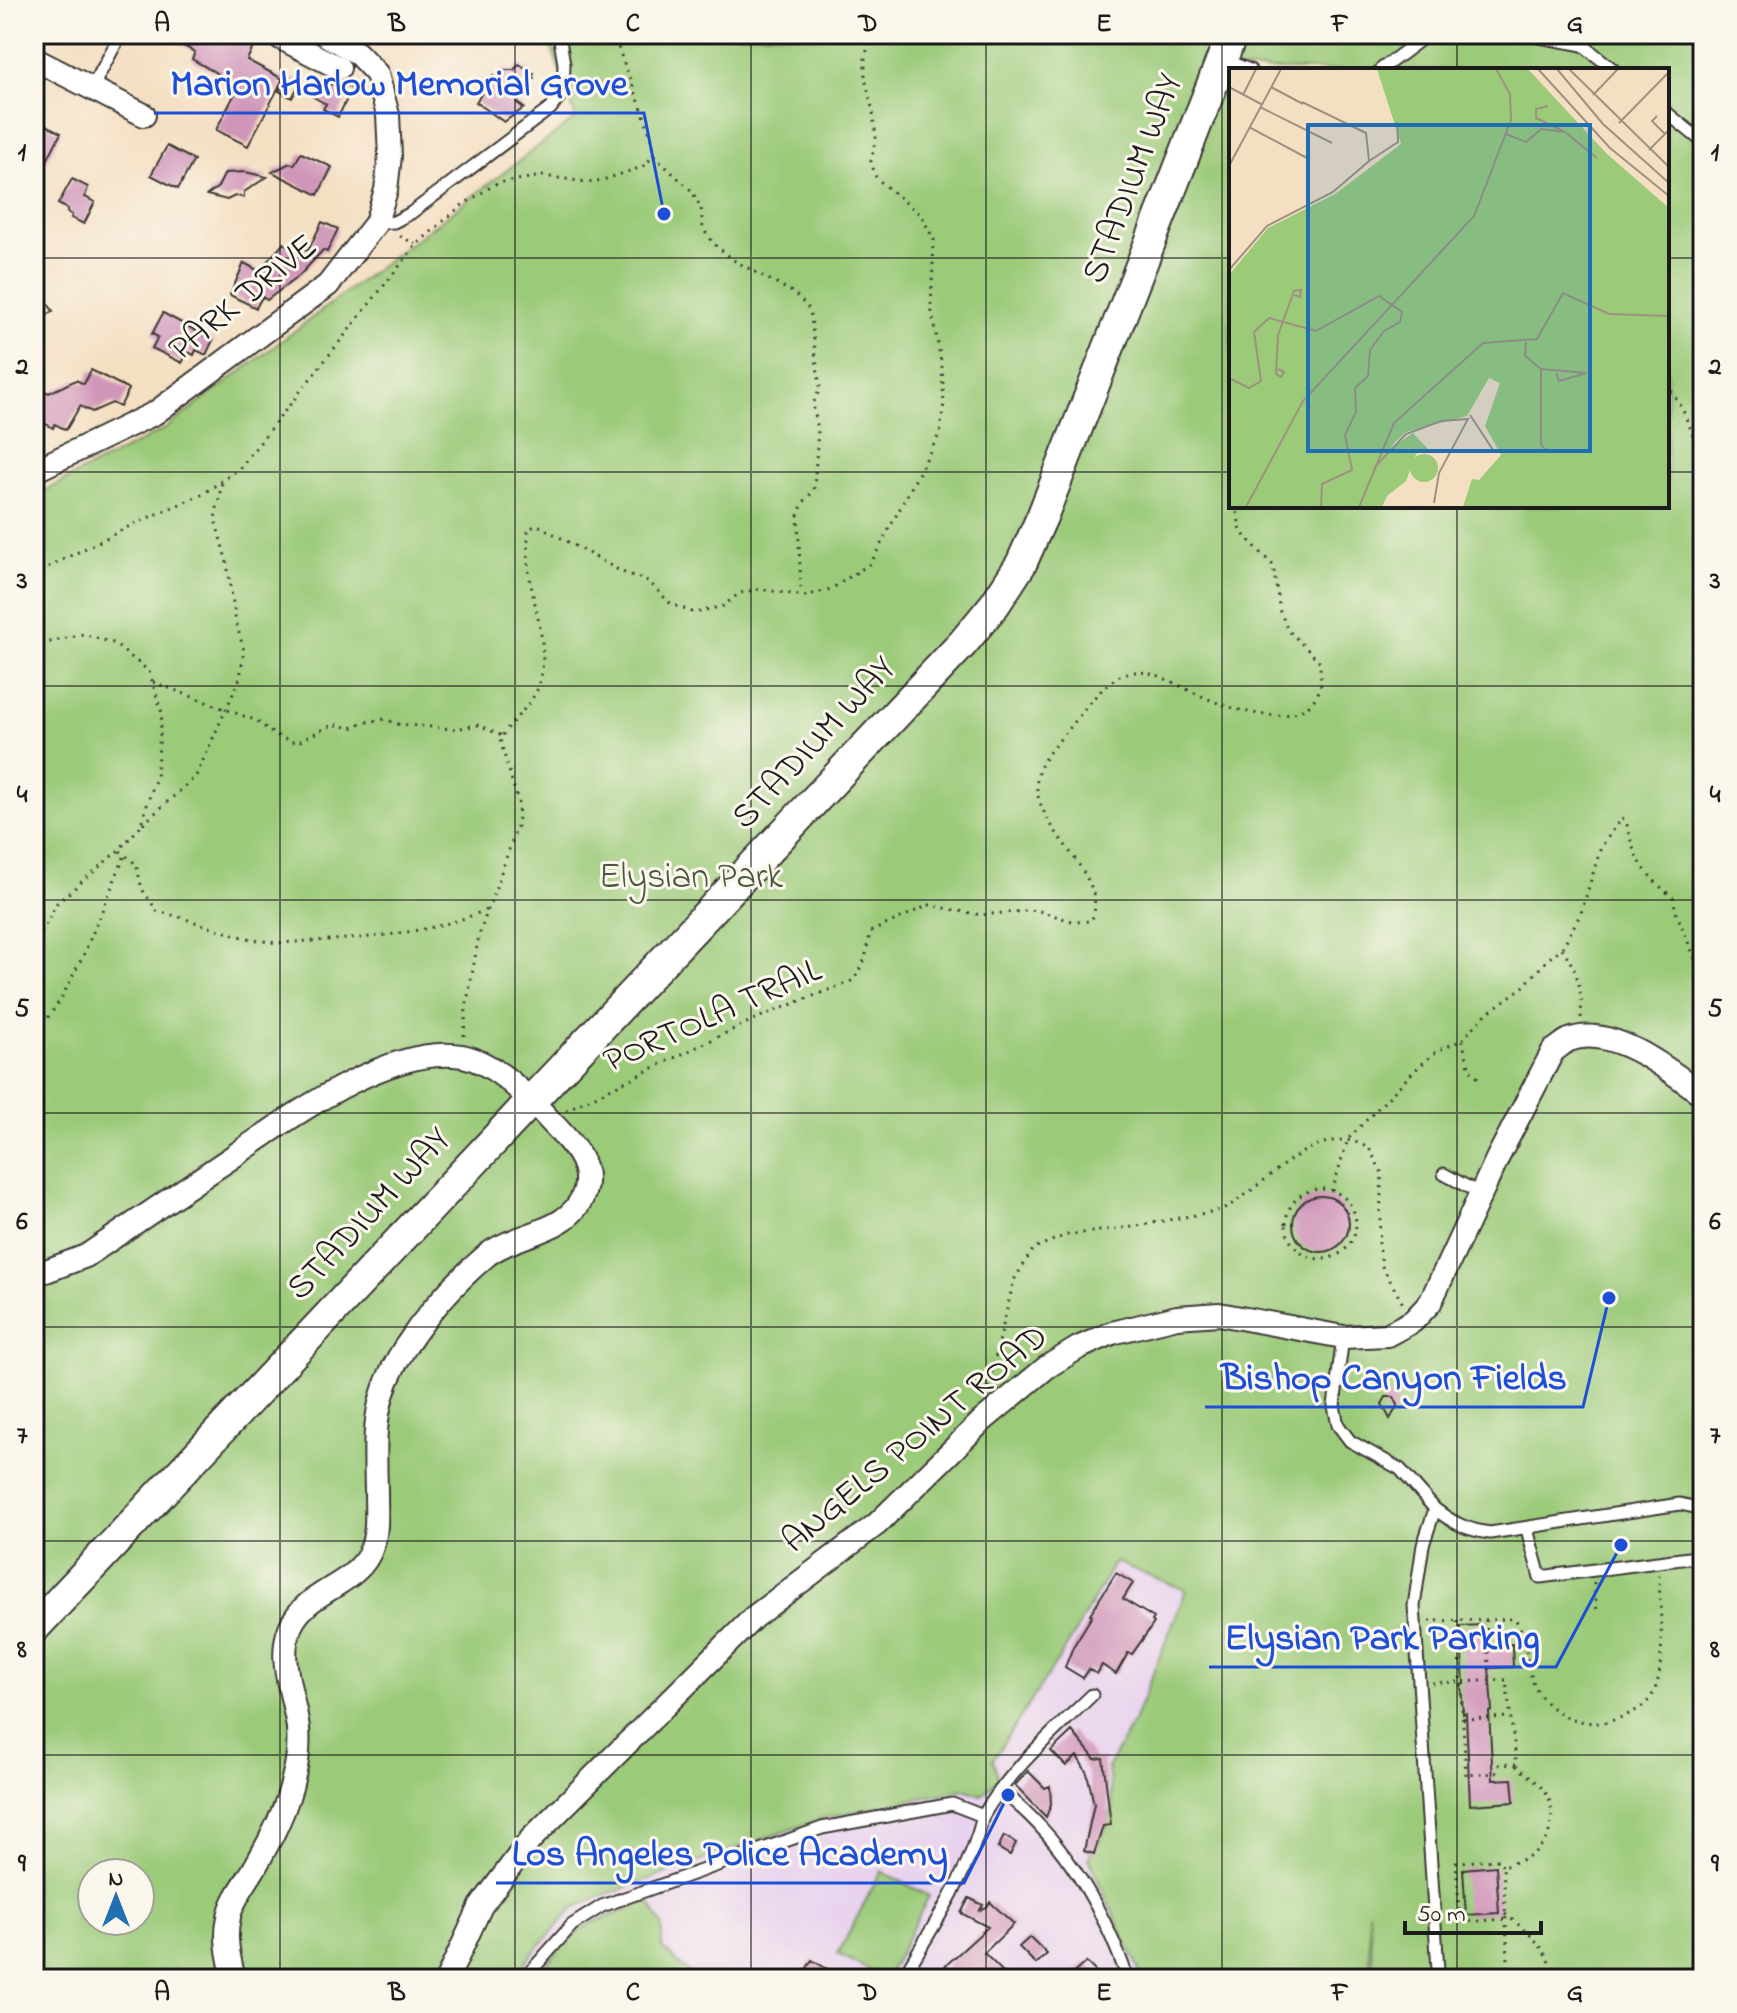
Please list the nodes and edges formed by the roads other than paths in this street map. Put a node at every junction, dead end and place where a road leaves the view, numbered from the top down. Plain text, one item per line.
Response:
1 (121, 34) edge
2 (273, 34) edge
3 (324, 34) edge
4 (559, 34) edge
5 (1428, 34) edge
6 (1523, 34) edge
7 (1571, 34) edge
8 (1583, 45) junction
9 (1227, 46) edge
10 (34, 59) edge
11 (339, 68) dead end
12 (1248, 68) edge
13 (1383, 68) edge
14 (1612, 68) edge
15 (92, 88) junction
16 (144, 115) dead end
17 (1669, 115) edge
18 (1703, 142) edge
19 (376, 223) junction
20 (34, 471) edge
21 (1703, 1095) edge
22 (539, 1110) junction
23 (1444, 1174) dead end
24 (1481, 1194) junction
25 (34, 1272) edge
26 (1343, 1337) junction
27 (1435, 1509) junction
28 (1703, 1509) edge
29 (1527, 1529) junction
30 (1703, 1553) edge
31 (34, 1628) edge
32 (1092, 1695) dead end
33 (1000, 1790) junction
34 (983, 1816) junction
35 (234, 1979) edge
36 (447, 1979) edge
37 (524, 1979) edge
38 (902, 1979) edge
39 (1128, 1979) edge
40 (1441, 1979) edge

1 - 15 lane
2 - 11 street
3 - 19 street, PARK DRIVE
4 - 19 lane
5 - 13 lane
6 - 8 lane
7 - 8 lane
8 - 14 lane
9 - 12 lane
9 - 22 main road, STADIUM WAY
10 - 15 street
15 - 16 street
17 - 18 lane
19 - 20 street, PARK DRIVE
21 - 24 street
22 - 25 street
22 - 31 main road, STADIUM WAY
22 - 35 street
23 - 24 lane
24 - 26 street, ANGELS POINT ROAD
26 - 27 lane
26 - 36 street, ANGELS POINT ROAD
27 - 29 lane
27 - 40 lane
28 - 29 lane
29 - 30 lane
32 - 33 lane
33 - 34 lane
33 - 39 lane
34 - 37 lane
34 - 38 lane

